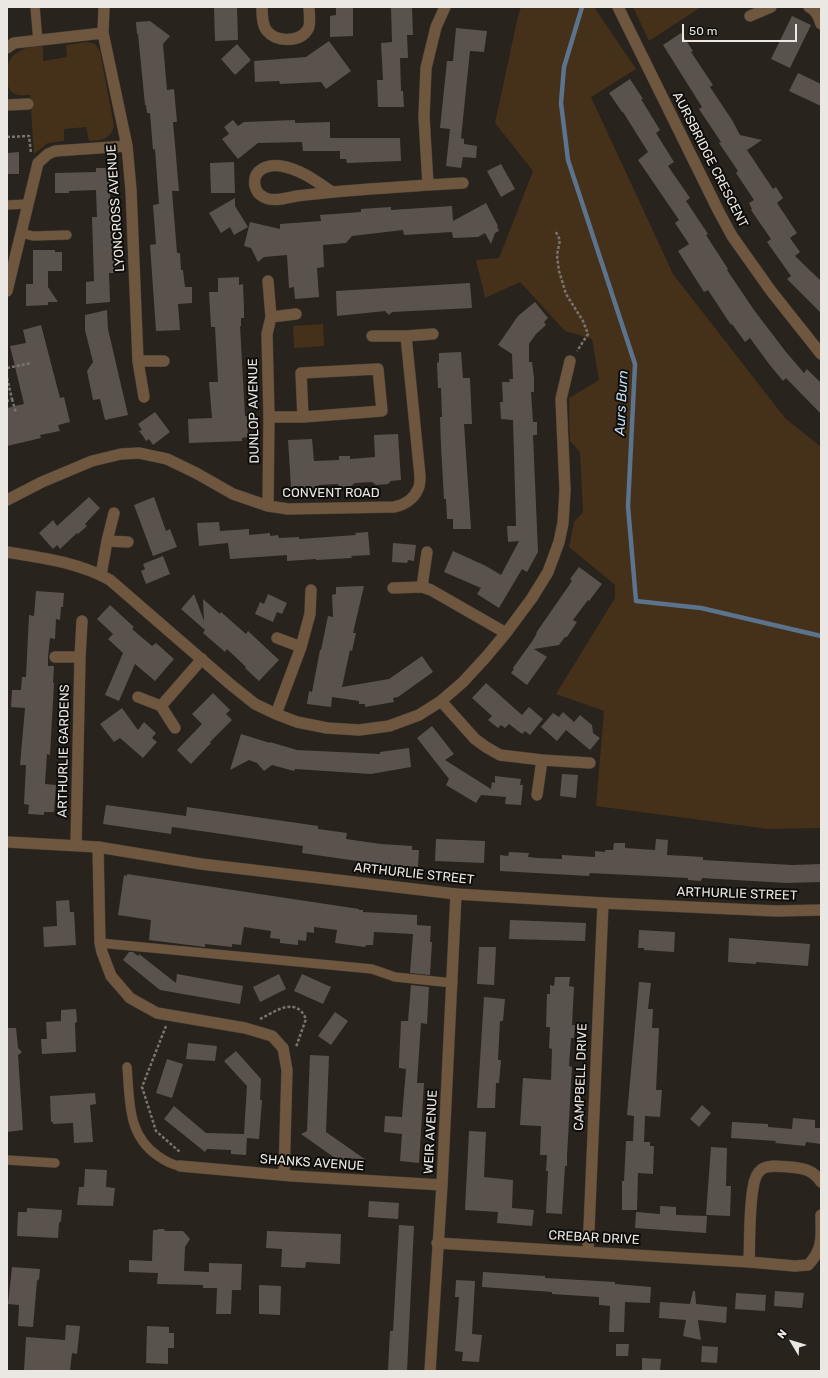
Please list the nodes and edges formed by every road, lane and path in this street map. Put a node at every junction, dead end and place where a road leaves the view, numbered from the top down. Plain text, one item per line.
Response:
1 (35, 7) edge
2 (104, 7) edge
3 (262, 7) edge
4 (308, 7) edge
5 (445, 7) edge
6 (618, 7) edge
7 (771, 7) edge
8 (809, 7) edge
9 (750, 16) dead end
10 (821, 24) edge
11 (103, 33) junction
12 (38, 41) junction
13 (7, 48) edge
14 (28, 104) dead end
15 (7, 105) edge
16 (7, 137) edge
17 (127, 146) junction
18 (38, 163) junction
19 (463, 183) dead end
20 (428, 185) junction
21 (332, 192) junction
22 (27, 204) junction
23 (7, 205) edge
24 (556, 232) dead end
25 (21, 233) junction
26 (67, 235) dead end
27 (9, 275) edge
28 (268, 281) dead end
29 (7, 291) edge
30 (296, 314) dead end
31 (271, 317) junction
32 (433, 334) dead end
33 (372, 336) dead end
34 (406, 336) junction
35 (821, 354) edge
36 (164, 360) dead end
37 (138, 361) junction
38 (570, 361) joint
39 (31, 363) dead end
40 (7, 368) edge
41 (7, 378) edge
42 (144, 397) dead end
43 (12, 399) junction
44 (7, 400) edge
45 (16, 413) dead end
46 (269, 417) junction
47 (303, 417) junction
48 (7, 500) edge
49 (268, 506) junction
50 (114, 513) dead end
51 (107, 541) junction
52 (128, 542) dead end
53 (7, 552) edge
54 (427, 552) dead end
55 (101, 575) junction
56 (422, 586) junction
57 (393, 588) dead end
58 (311, 590) dead end
59 (82, 621) dead end
60 (506, 633) junction
61 (277, 638) dead end
62 (301, 647) junction
63 (55, 657) dead end
64 (80, 657) junction
65 (202, 658) junction
66 (138, 697) dead end
67 (441, 701) junction
68 (161, 706) junction
69 (276, 714) junction
70 (175, 728) dead end
71 (542, 760) junction
72 (590, 763) dead end
73 (537, 795) dead end
74 (7, 842) edge
75 (76, 845) junction
76 (98, 847) junction
77 (456, 894) junction
78 (603, 903) junction
79 (821, 910) edge
80 (100, 943) junction
81 (453, 983) junction
82 (170, 1016) junction
83 (242, 1028) junction
84 (295, 1048) dead end
85 (127, 1067) dead end
86 (7, 1160) edge
87 (55, 1163) dead end
88 (180, 1166) joint
89 (193, 1167) junction
90 (284, 1175) junction
91 (821, 1182) edge
92 (442, 1186) junction
93 (821, 1214) edge
94 (437, 1243) junction
95 (588, 1252) junction
96 (749, 1262) junction
97 (430, 1371) edge

1 - 12 lane
2 - 11 street, LYONCROSS AVENUE
3 - 4 street
5 - 20 street
6 - 35 street, AURSBRIDGE CRESCENT
7 - 9 street
8 - 10 street
11 - 12 street
11 - 17 street, LYONCROSS AVENUE
12 - 13 street
14 - 15 street
16 - 18 path
17 - 18 street
17 - 37 street, LYONCROSS AVENUE
18 - 22 street
19 - 20 street
20 - 21 street
21 - 21 street
22 - 23 lane
22 - 25 street
24 - 38 path
25 - 26 lane
25 - 27 street
27 - 29 street
28 - 31 street, DUNLOP AVENUE
30 - 31 street
31 - 46 street, DUNLOP AVENUE
32 - 34 street
33 - 34 street
34 - 49 street, CONVENT ROAD
36 - 37 street
37 - 42 street, LYONCROSS AVENUE
38 - 60 street
39 - 40 path
41 - 43 path
43 - 44 path
43 - 45 path
46 - 47 street
46 - 49 street, DUNLOP AVENUE
47 - 47 street
48 - 49 street, CONVENT ROAD
50 - 51 street
51 - 52 street
51 - 55 street
53 - 55 street
54 - 56 street
55 - 65 street
56 - 57 street
56 - 60 street
58 - 62 street
59 - 64 street, ARTHURLIE GARDENS
60 - 67 street
61 - 62 street
62 - 69 street
63 - 64 street
64 - 75 street, ARTHURLIE GARDENS
65 - 68 street
65 - 69 street
66 - 68 street
67 - 69 street
67 - 71 street
68 - 70 street
71 - 72 street
71 - 73 street
74 - 75 street, ARTHURLIE STREET
75 - 76 street, ARTHURLIE STREET
76 - 77 street, ARTHURLIE STREET
76 - 80 street
77 - 78 street, ARTHURLIE STREET
77 - 81 street, WEIR AVENUE
78 - 79 street, ARTHURLIE STREET
78 - 95 street, CAMPBELL DRIVE
80 - 81 lane
80 - 82 street
81 - 92 street, WEIR AVENUE
82 - 83 street
82 - 89 path
83 - 84 path
83 - 90 street
85 - 88 lane
86 - 87 lane
88 - 89 street, SHANKS AVENUE
89 - 90 street, SHANKS AVENUE
90 - 92 street, SHANKS AVENUE
91 - 96 street
92 - 94 street, WEIR AVENUE
93 - 96 street, CREBAR DRIVE
94 - 95 street, CREBAR DRIVE
94 - 97 street, WEIR AVENUE
95 - 96 street, CREBAR DRIVE

